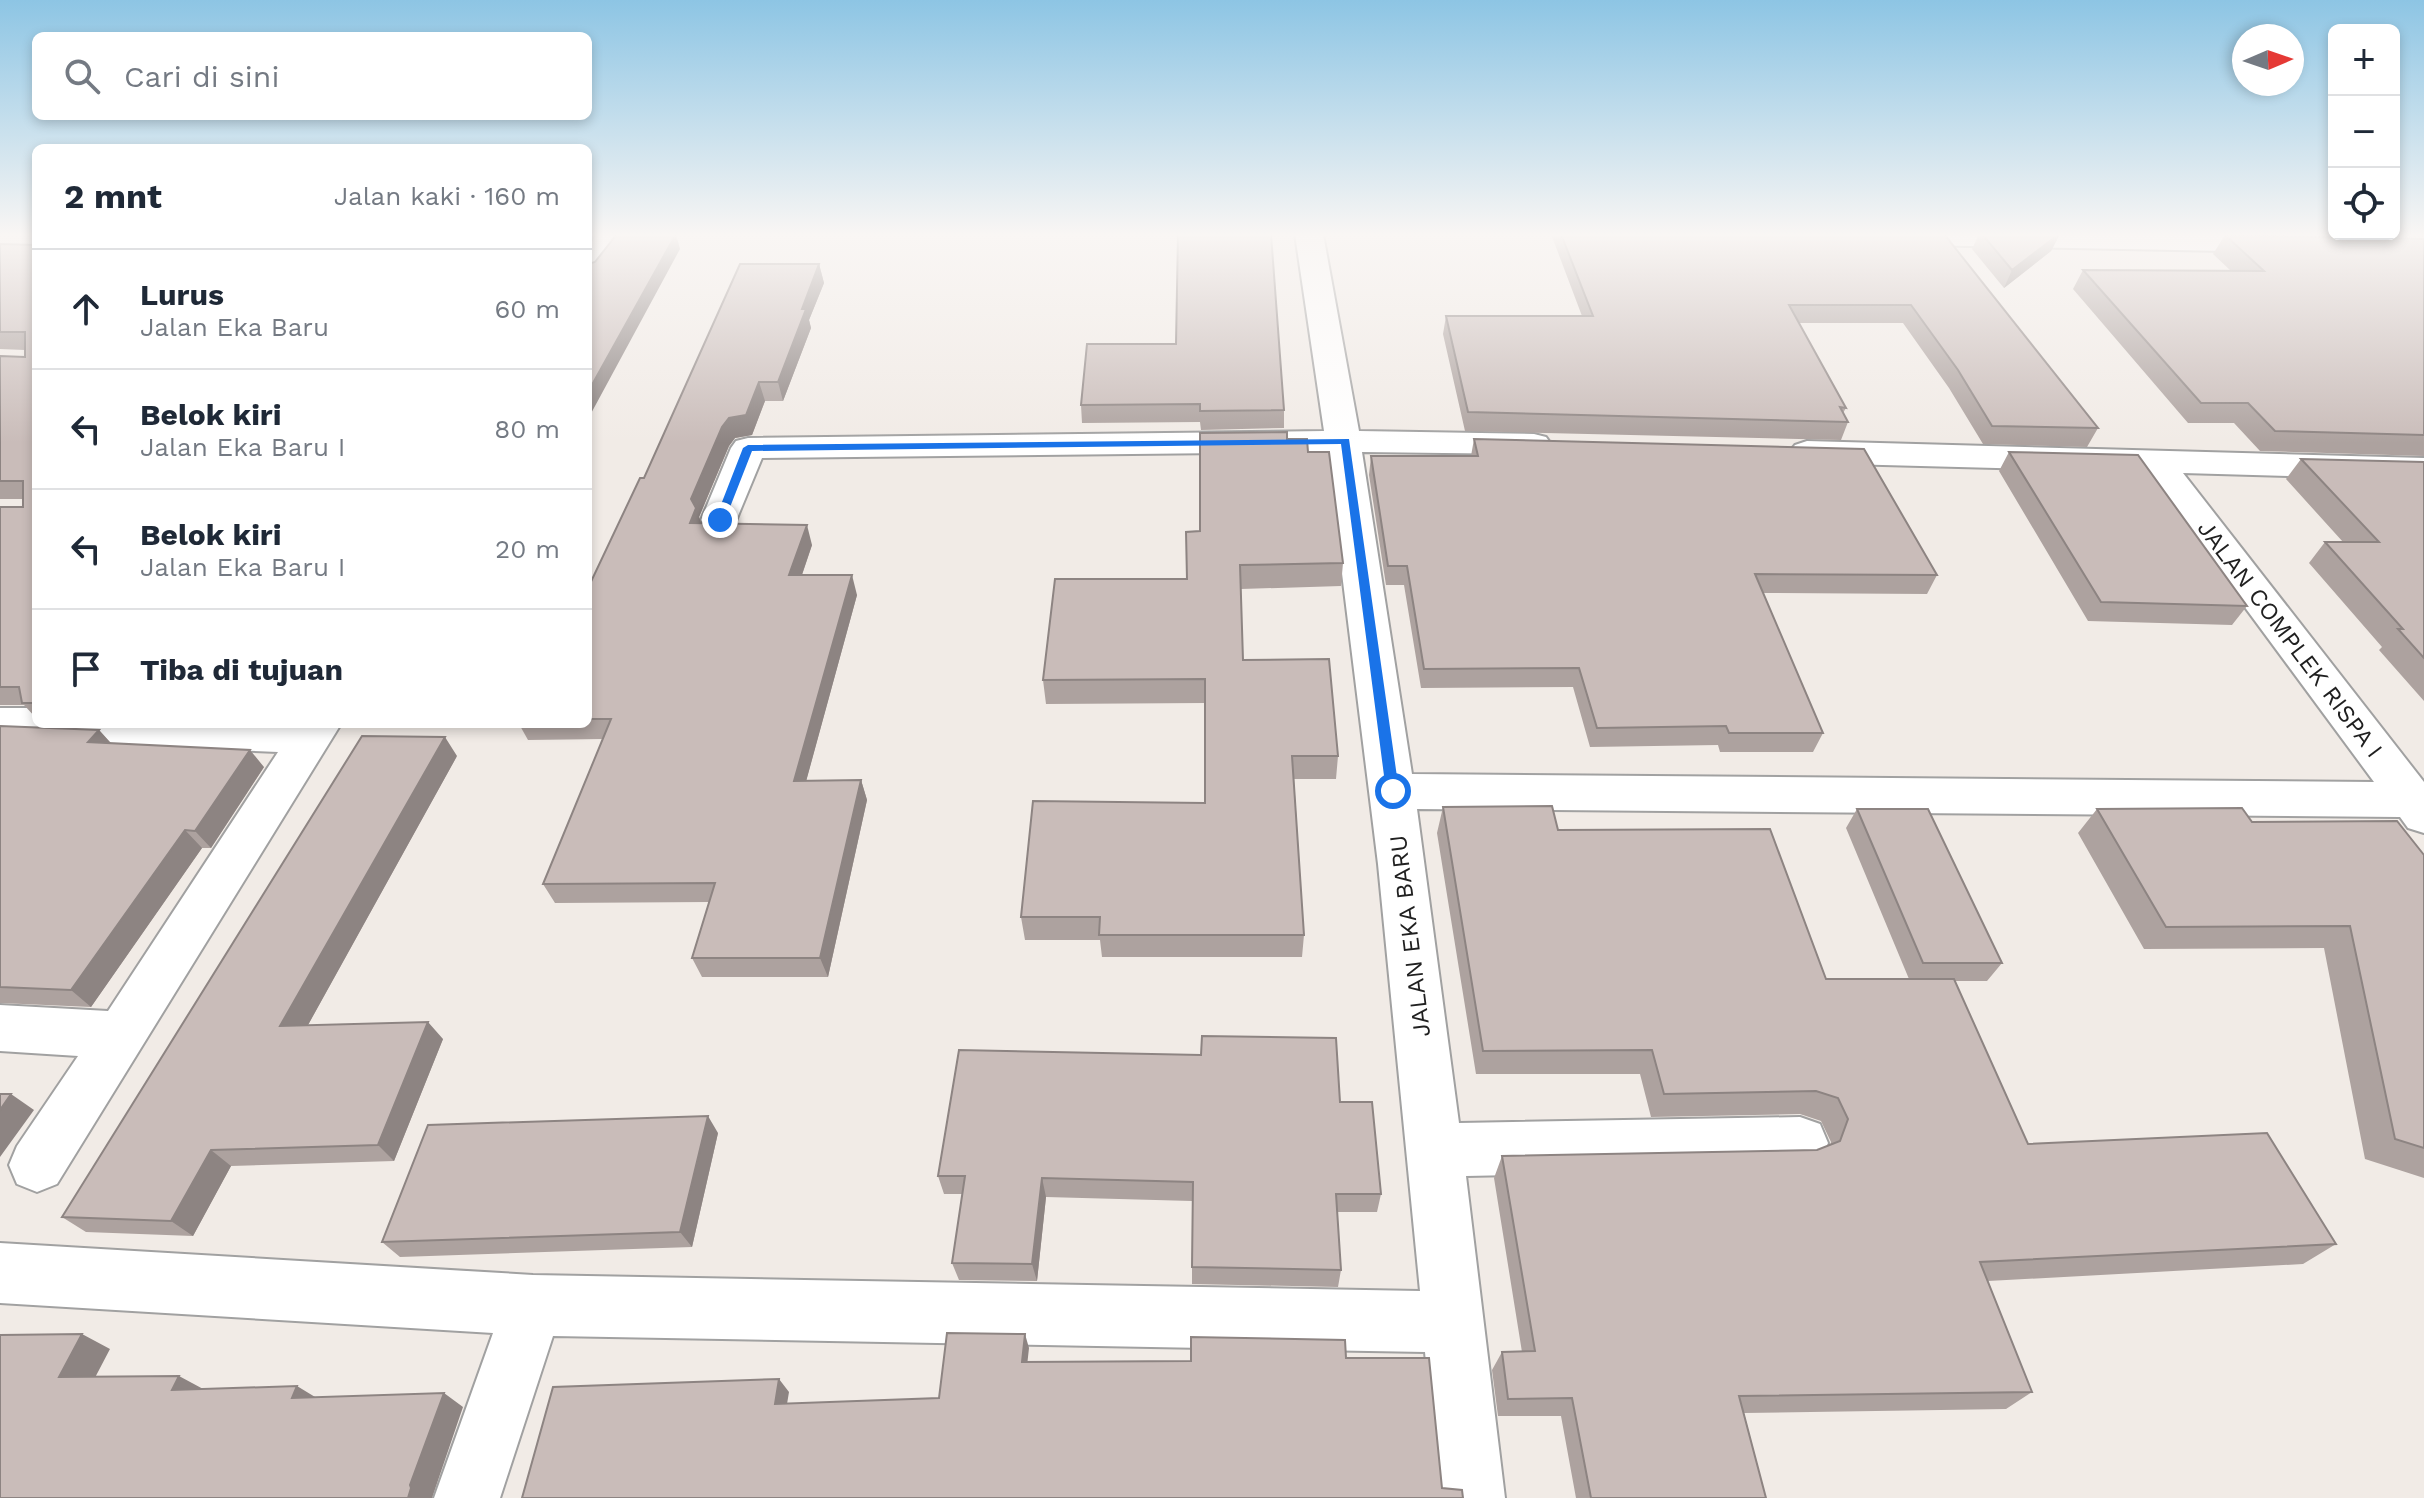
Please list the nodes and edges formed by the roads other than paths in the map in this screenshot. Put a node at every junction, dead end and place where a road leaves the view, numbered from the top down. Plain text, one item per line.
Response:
1 (1321, 304) edge
2 (1346, 441) junction
3 (1567, 445) edge
4 (1773, 451) edge
5 (2126, 453) junction
6 (2424, 469) edge
7 (720, 520) edge
8 (0, 724) edge
9 (32, 725) edge
10 (180, 728) edge
11 (315, 731) edge
12 (1393, 791) junction
13 (2418, 808) edge
14 (0, 1028) edge
15 (122, 1035) junction
16 (1800, 1143) dead end
17 (1436, 1150) junction
18 (37, 1165) dead end
19 (0, 1273) edge
20 (533, 1305) junction
21 (1453, 1322) junction
22 (467, 1498) edge
23 (1472, 1498) edge

1 - 2 street, JALAN EKA BARU
2 - 3 street
2 - 7 street
2 - 12 street, JALAN EKA BARU
4 - 5 street
5 - 6 street
5 - 13 street, JALAN COMPLEK RISPA I
8 - 9 street
10 - 11 street
11 - 15 street
12 - 13 street
12 - 17 street, JALAN EKA BARU
14 - 15 street
15 - 18 street
16 - 17 street
17 - 21 street, JALAN EKA BARU
19 - 20 street
20 - 21 street
20 - 22 street
21 - 23 street, JALAN EKA BARU

